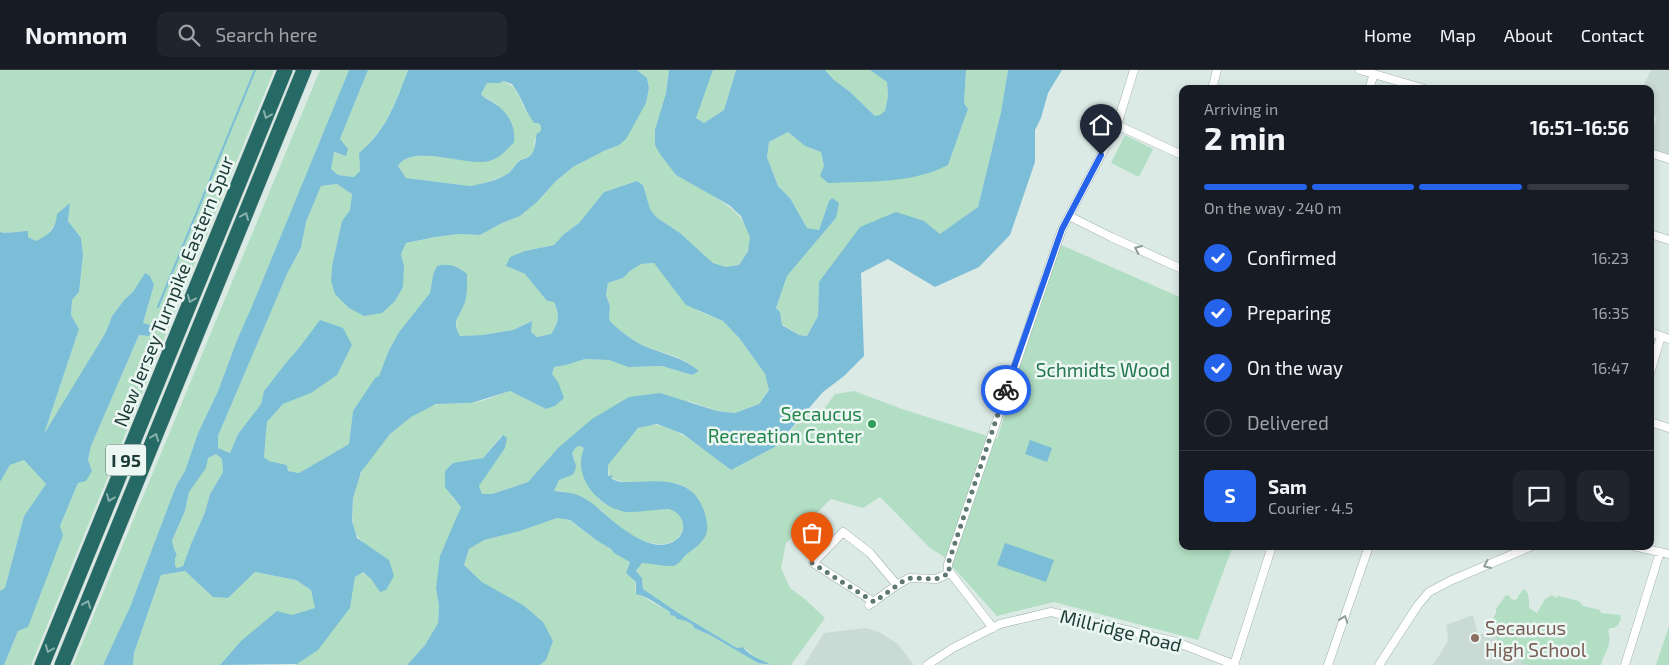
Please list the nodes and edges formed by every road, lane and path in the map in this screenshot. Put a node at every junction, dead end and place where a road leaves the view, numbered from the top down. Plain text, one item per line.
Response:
1 (285, 70) edge
2 (304, 70) edge
3 (1134, 70) edge
4 (1217, 70) edge
5 (1360, 70) edge
6 (1374, 74) junction
7 (1213, 85) edge
8 (1370, 85) edge
9 (1411, 85) edge
10 (1117, 125) junction
11 (1179, 154) edge
12 (1654, 154) edge
13 (1669, 159) edge
14 (1069, 216) junction
15 (1654, 235) edge
16 (1669, 240) edge
17 (1179, 267) edge
18 (1665, 338) edge
19 (1654, 364) edge
20 (1654, 423) edge
21 (1669, 428) edge
22 (1271, 550) edge
23 (1368, 550) edge
24 (1523, 550) edge
25 (1651, 550) edge
26 (1660, 552) junction
27 (1669, 554) edge
28 (950, 573) junction
29 (897, 585) junction
30 (993, 628) junction
31 (42, 665) edge
32 (62, 665) edge
33 (927, 665) edge
34 (1234, 665) edge
35 (1328, 665) edge
36 (1379, 665) edge
37 (1624, 665) edge

1 -> 31 highway, New Jersey Turnpike Eastern Spur / I 95
32 -> 2 highway, New Jersey Turnpike Eastern Spur / I 95
3 - 10 street
4 - 7 street
5 - 6 street
6 - 8 street
6 - 9 street
10 - 11 street
10 - 14 street
12 - 13 street
17 -> 14 street
14 - 28 street
15 - 16 street
18 - 19 street
20 - 21 street
22 - 34 street
35 -> 23 street
24 -> 36 street
25 - 26 street
26 - 27 street
26 - 37 street
28 - 29 street
28 - 30 street
29 - 29 street
30 - 33 street, Millridge Road
30 - 34 street, Millridge Road

